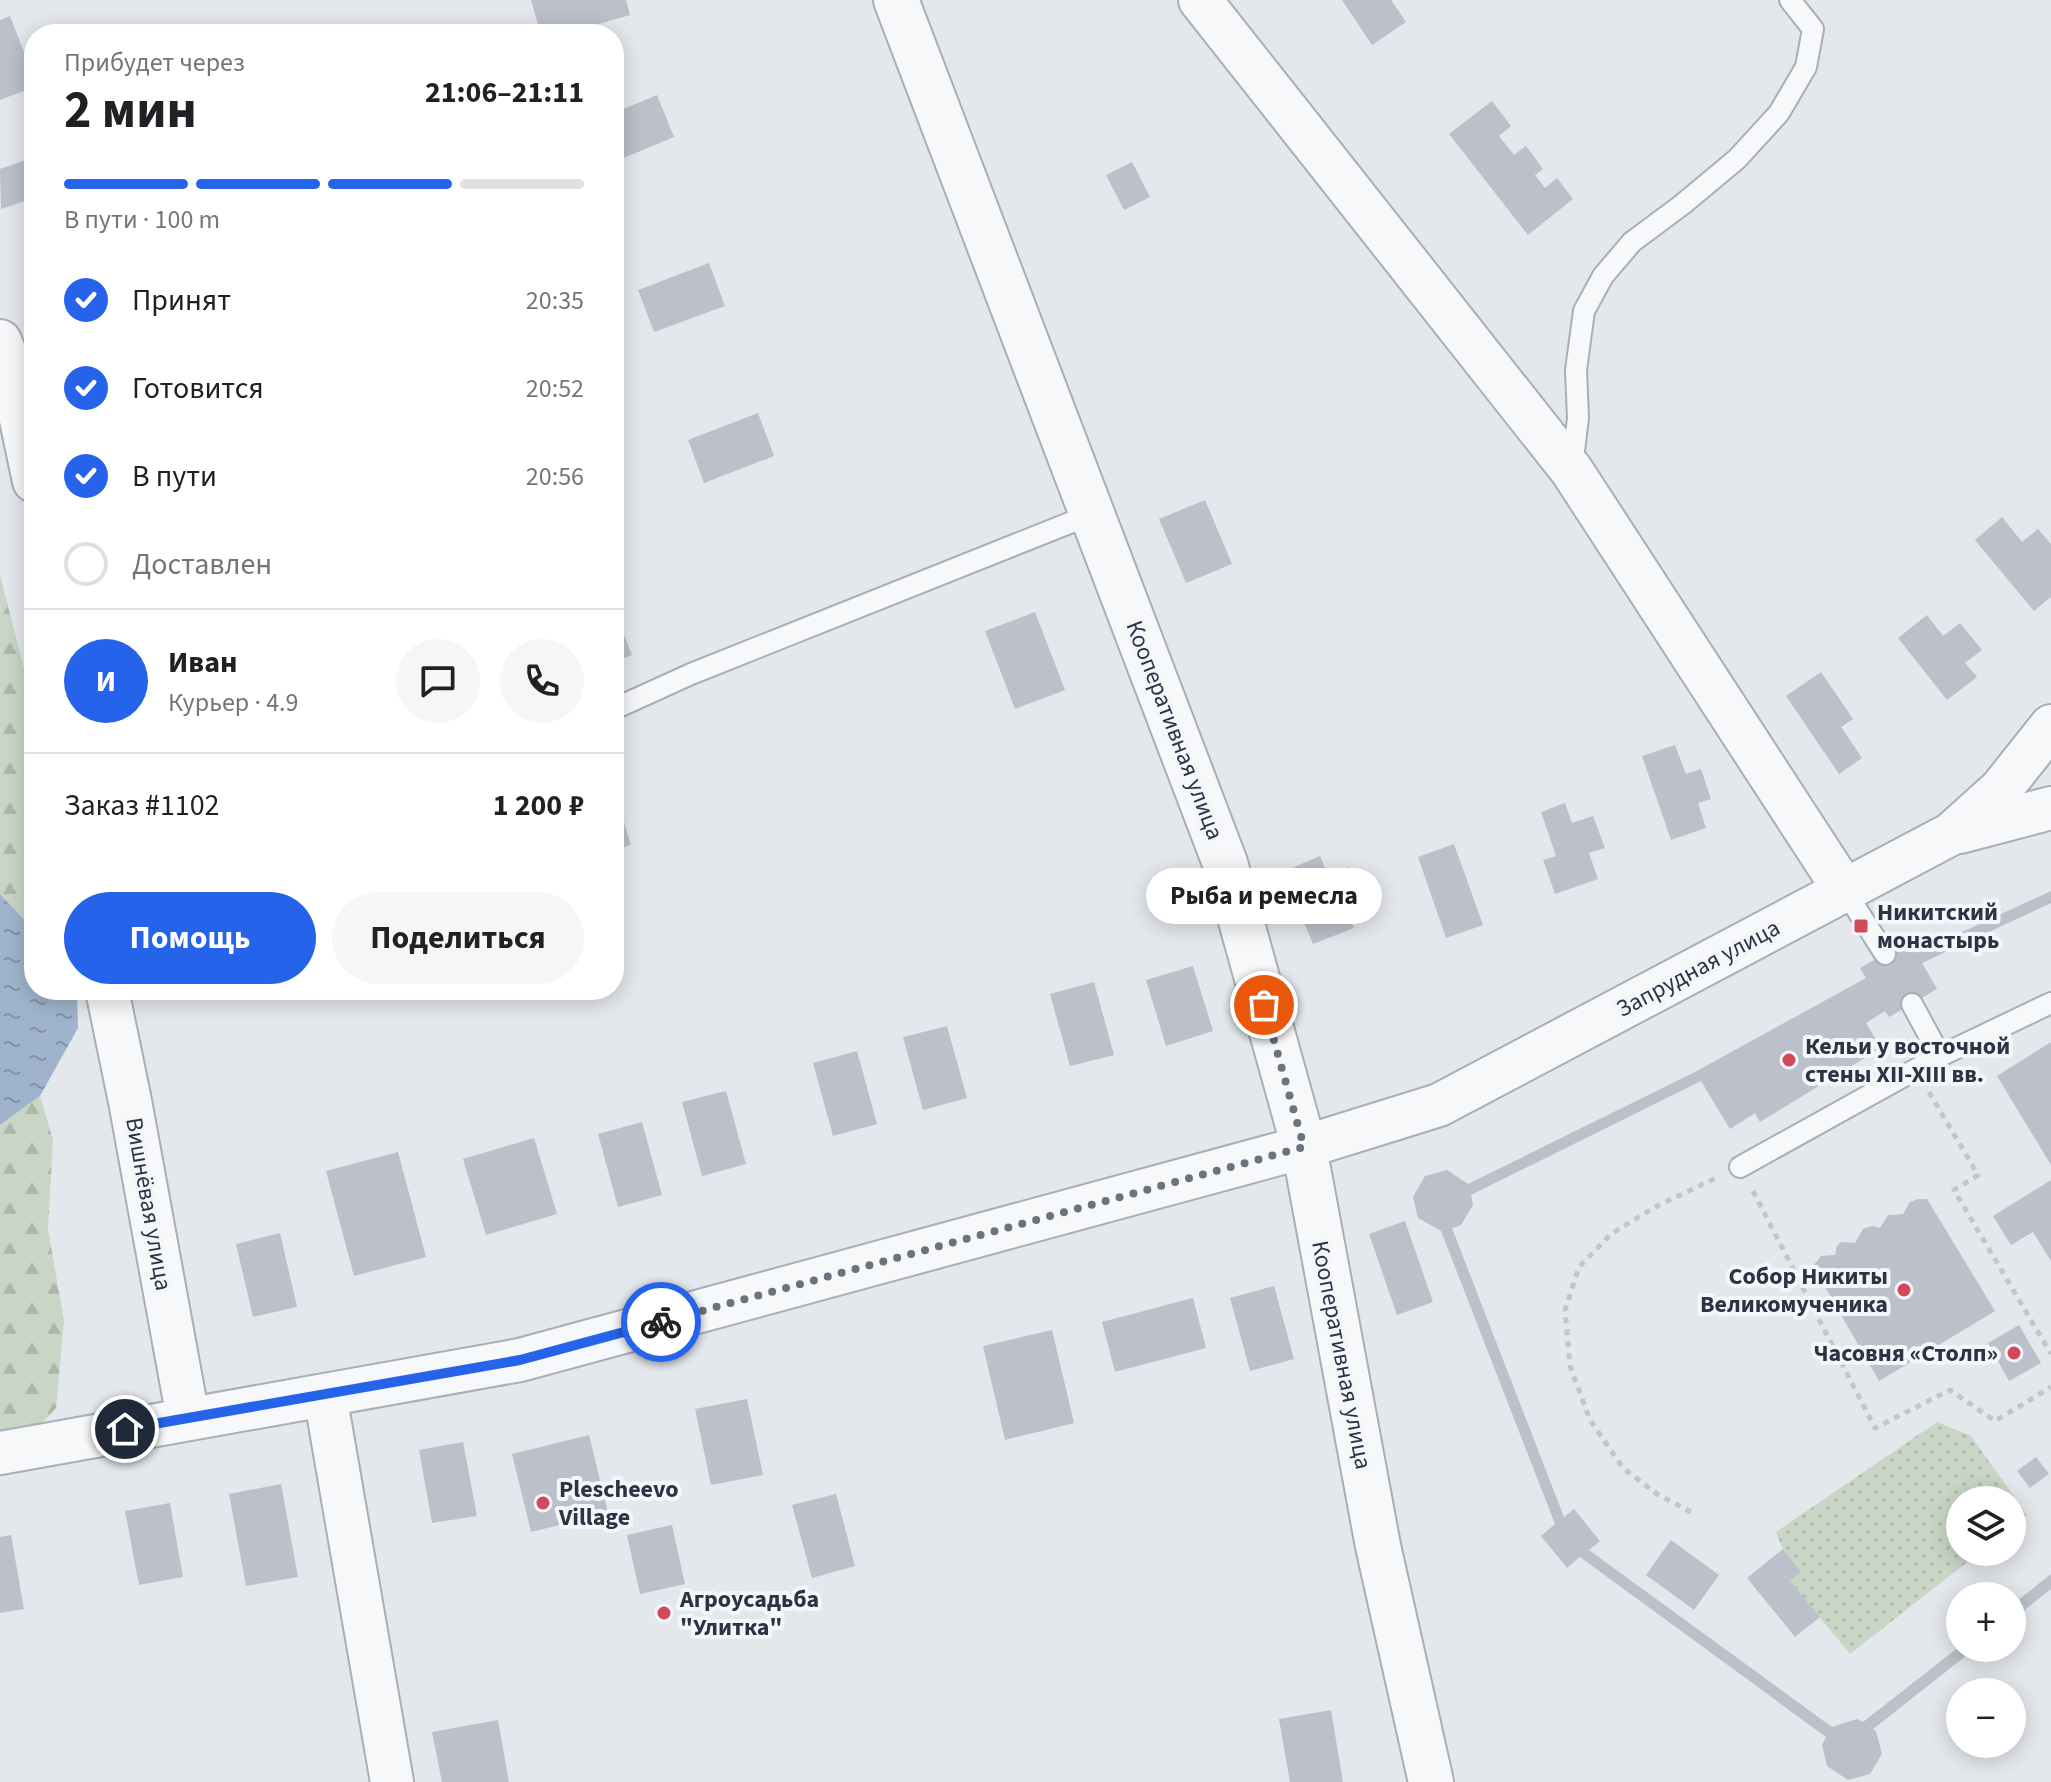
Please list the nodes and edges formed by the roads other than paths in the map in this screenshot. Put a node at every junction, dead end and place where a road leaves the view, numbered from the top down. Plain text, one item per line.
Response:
1 (896, 0) edge
2 (1200, 0) edge
3 (1790, 0) edge
4 (0, 341) edge
5 (24, 434) edge
6 (1572, 471) junction
7 (1092, 514) junction
8 (624, 704) edge
9 (2051, 726) edge
10 (2051, 808) edge
11 (1951, 834) junction
12 (1845, 891) junction
13 (1885, 954) dead end
14 (109, 1000) edge
15 (2051, 1003) edge
16 (1912, 1004) dead end
17 (1940, 1056) junction
18 (1304, 1147) junction
19 (1740, 1167) road end
20 (325, 1395) junction
21 (188, 1418) junction
22 (0, 1453) edge
23 (392, 1782) edge
24 (1431, 1782) edge

1 - 7 street, Кооперативная улица
2 - 6 street
3 - 6 lane
4 - 5 street
6 - 12 street
7 - 8 lane
7 - 18 street, Кооперативная улица
9 - 11 street, Запрудная улица
10 - 11 street
11 - 12 street, Запрудная улица
12 - 13 lane
12 - 18 street, Запрудная улица
14 - 21 street, Вишнёвая улица
15 - 17 lane
16 - 17 lane
17 - 19 lane
18 - 20 street, Запрудная улица
18 - 24 street, Кооперативная улица
20 - 21 street, Запрудная улица
20 - 23 street
21 - 22 street, Запрудная улица

